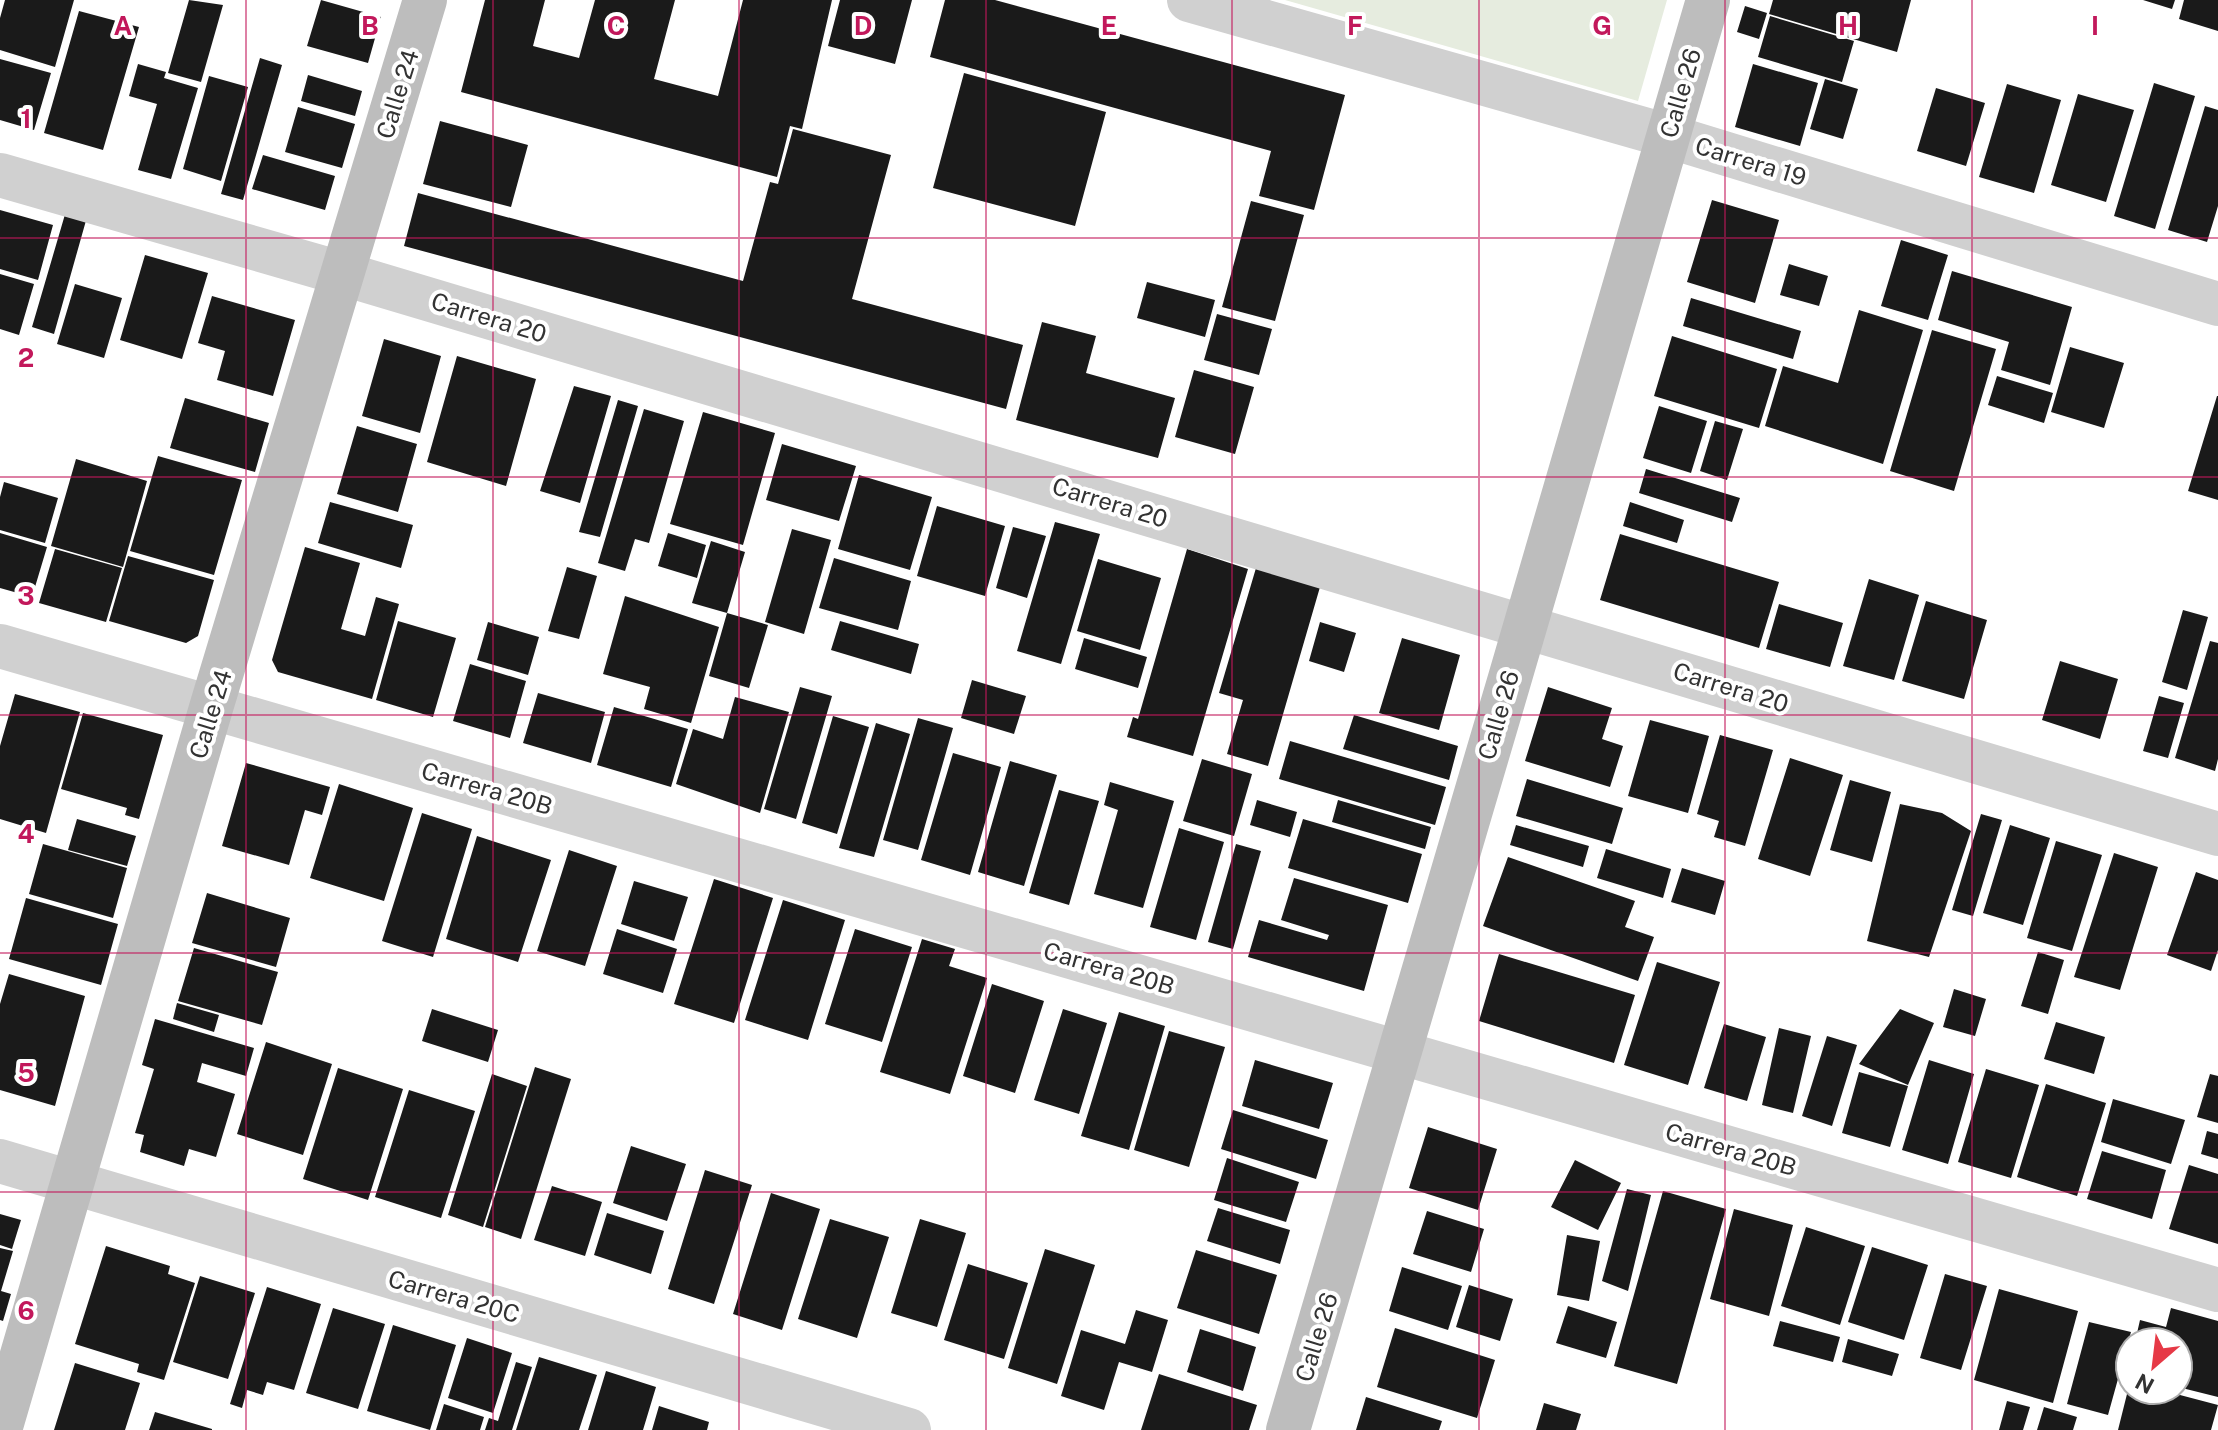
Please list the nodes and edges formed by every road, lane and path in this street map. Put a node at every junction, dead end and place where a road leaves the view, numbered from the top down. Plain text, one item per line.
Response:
1 (425, 0) edge
2 (1189, 0) edge
3 (1708, 0) edge
4 (1668, 136) junction
5 (0, 175) edge
6 (344, 274) junction
7 (2218, 304) edge
8 (1523, 625) junction
9 (0, 646) edge
10 (211, 708) junction
11 (2218, 834) edge
12 (1402, 1053) junction
13 (0, 1161) edge
14 (72, 1183) junction
15 (2218, 1290) edge
16 (0, 1430) edge
17 (909, 1430) edge
18 (1288, 1430) edge

1 - 6 street, Calle 24
2 - 4 street, Carrera 19
3 - 4 street, Calle 26
4 - 7 street, Carrera 19
4 - 8 street, Calle 26
5 - 6 street, Carrera 20
6 - 8 street, Carrera 20
6 - 10 street, Calle 24
8 - 11 street, Carrera 20
8 - 12 street, Calle 26
9 - 10 street, Carrera 20B
10 - 12 street, Carrera 20B
10 - 14 street, Calle 24
12 - 15 street, Carrera 20B
12 - 18 street, Calle 26
13 - 14 street, Carrera 20C
14 - 16 street, Calle 24
14 - 17 street, Carrera 20C

